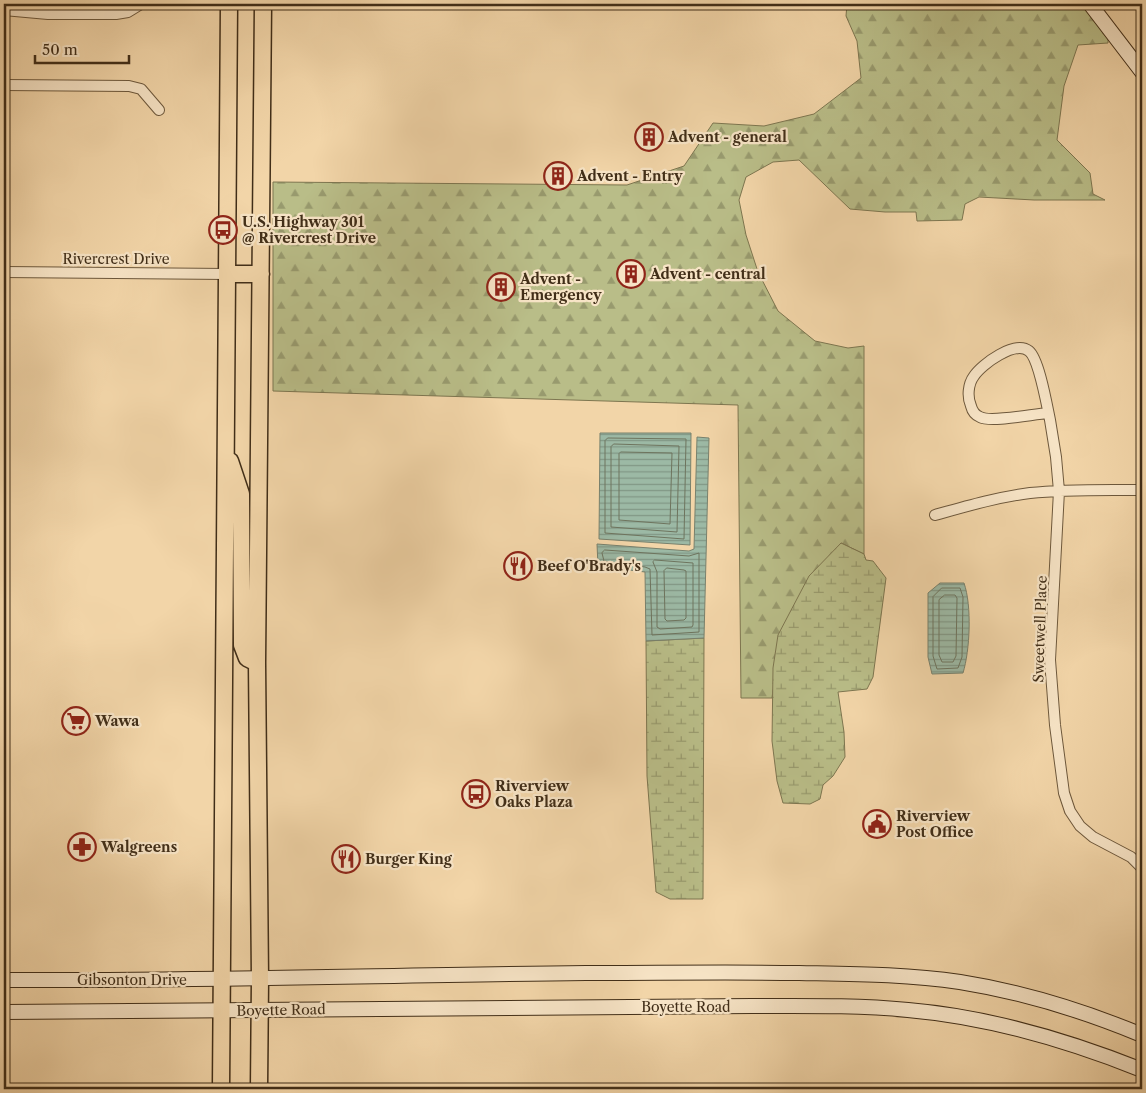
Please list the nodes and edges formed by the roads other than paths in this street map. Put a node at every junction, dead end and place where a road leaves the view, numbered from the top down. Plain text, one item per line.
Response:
1 (24, 4) edge
2 (137, 4) edge
3 (229, 4) edge
4 (263, 4) edge
5 (1090, 4) edge
6 (62, 9) edge
7 (9, 10) edge
8 (1142, 72) edge
9 (4, 86) edge
10 (159, 110) dead end
11 (4, 272) edge
12 (227, 274) junction
13 (261, 274) junction
14 (1048, 413) junction
15 (226, 450) junction
16 (1142, 490) edge
17 (1058, 491) junction
18 (936, 515) dead end
19 (257, 663) junction
20 (1142, 868) edge
21 (260, 979) junction
22 (4, 980) edge
23 (222, 980) junction
24 (260, 1010) junction
25 (221, 1011) junction
26 (4, 1012) edge
27 (1142, 1034) edge
28 (1142, 1070) edge
29 (221, 1089) edge
30 (259, 1089) edge

1 - 7 street
2 - 6 street
3 - 12 main road
4 - 13 main road
5 - 8 main road
6 - 7 street
9 - 10 street
11 - 12 street, Rivercrest Drive
12 - 13 main road
12 - 15 main road
13 - 19 main road
14 - 14 street, Sweetwell Place
14 - 17 street, Sweetwell Place
15 - 19 main road
15 - 23 main road
16 - 17 street
17 - 18 street
17 - 20 street, Sweetwell Place
19 - 21 main road
21 - 23 main road, Gibsonton Drive
21 - 24 main road
21 - 27 main road
22 - 23 main road, Gibsonton Drive
23 - 25 main road
24 - 25 main road, Boyette Road
24 - 28 main road, Boyette Road
24 - 30 main road
25 - 26 main road
25 - 29 main road

